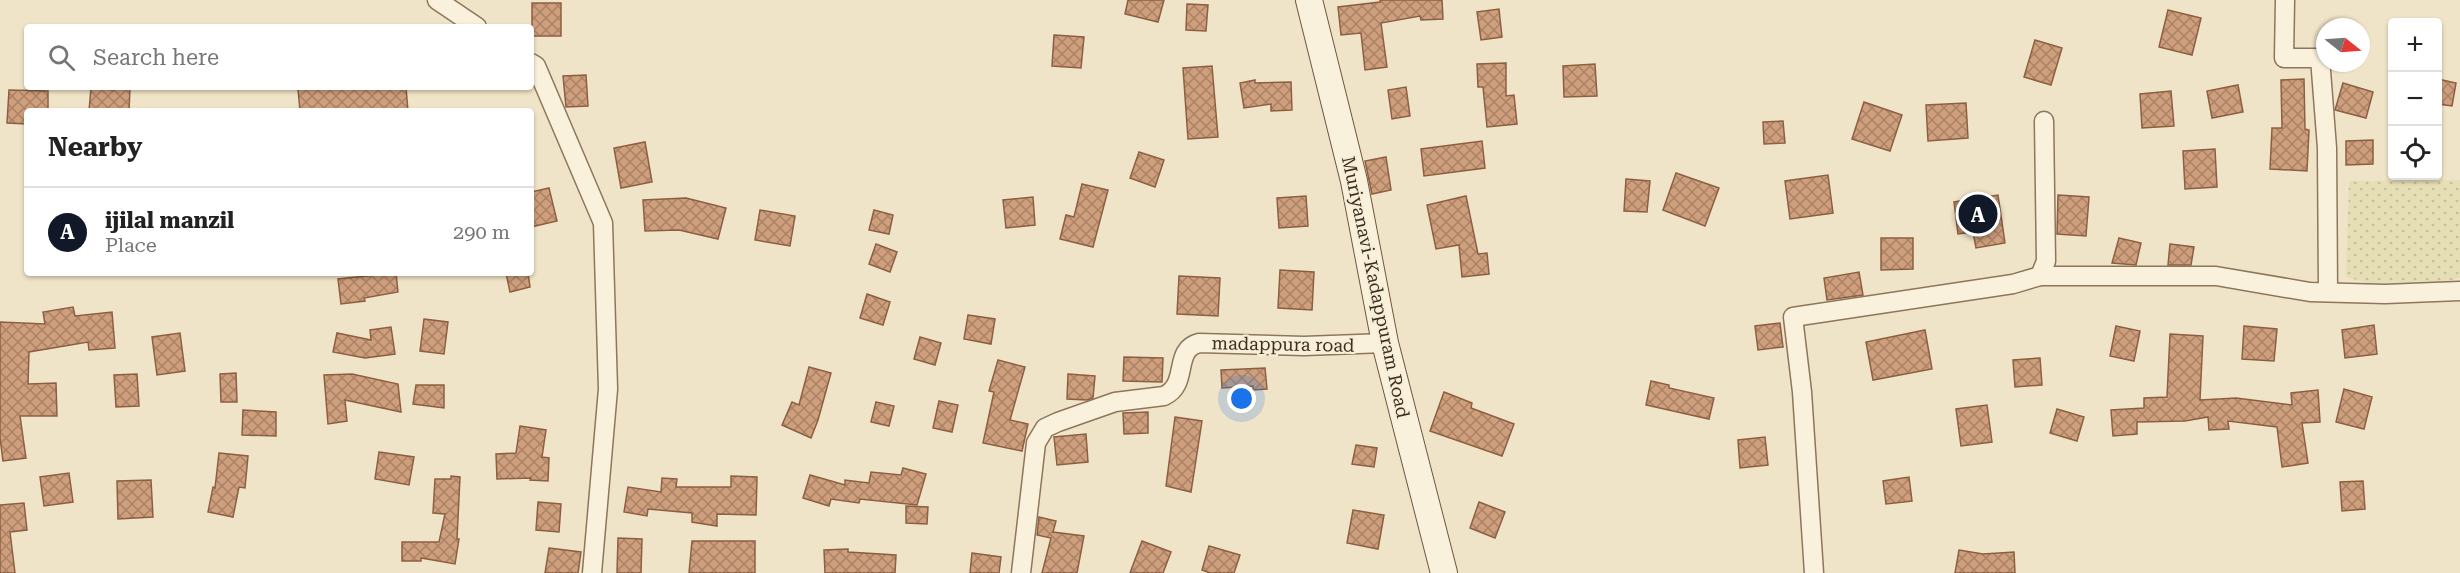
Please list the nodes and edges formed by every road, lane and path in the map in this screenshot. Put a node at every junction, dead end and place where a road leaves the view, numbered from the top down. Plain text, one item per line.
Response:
1 (436, 0) edge
2 (1309, 0) edge
3 (2285, 0) edge
4 (472, 24) edge
5 (534, 65) edge
6 (2044, 121) dead end
7 (2040, 276) junction
8 (2460, 291) edge
9 (2328, 292) junction
10 (1385, 344) junction
11 (592, 573) edge
12 (1021, 573) edge
13 (1444, 573) edge
14 (1814, 573) edge

1 - 4 street
2 - 10 street, Muriyanavi-Kadappuram Road
3 - 9 street
5 - 11 street
6 - 7 street
7 - 9 street
7 - 14 street
8 - 9 street
10 - 12 street, madappura road
10 - 13 street, Muriyanavi-Kadappuram Road

